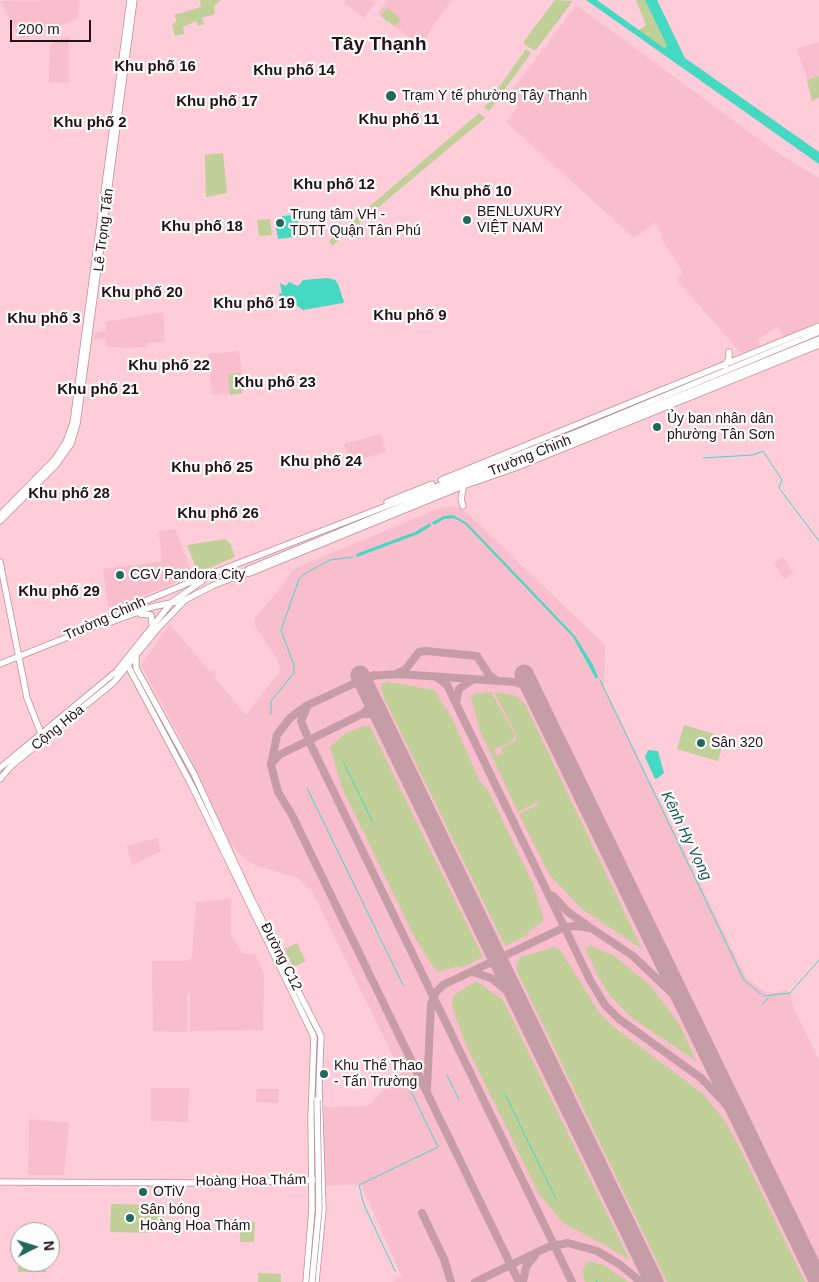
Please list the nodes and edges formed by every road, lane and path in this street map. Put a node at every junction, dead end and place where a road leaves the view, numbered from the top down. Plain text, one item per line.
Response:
1 (130, 0) edge
2 (134, 0) edge
3 (819, 326) edge
4 (819, 332) edge
5 (819, 340) edge
6 (819, 345) edge
7 (729, 352) dead end
8 (725, 366) junction
9 (741, 368) junction
10 (718, 374) junction
11 (666, 398) junction
12 (464, 484) junction
13 (447, 485) junction
14 (463, 506) dead end
15 (0, 515) edge
16 (0, 522) edge
17 (301, 548) junction
18 (309, 550) junction
19 (0, 562) edge
20 (243, 574) junction
21 (210, 576) junction
22 (183, 597) junction
23 (171, 604) junction
24 (133, 606) junction
25 (176, 608) junction
26 (136, 614) junction
27 (152, 626) junction
28 (136, 656) junction
29 (19, 658) junction
30 (0, 666) edge
31 (128, 669) junction
32 (116, 676) junction
33 (42, 737) junction
34 (0, 768) edge
35 (0, 774) edge
36 (0, 779) edge
37 (316, 1088) junction
38 (312, 1180) junction
39 (322, 1180) junction
40 (0, 1182) edge
41 (311, 1282) edge

1 - 15 main road, Lê Trọng Tấn
2 - 16 main road, Lê Trọng Tấn
3 - 9 main road, Trường Chinh
4 - 9 main road, Trường Chinh
5 - 9 main road, Trường Chinh
6 - 9 main road, Trường Chinh
7 - 8 main road
8 - 9 main road, Trường Chinh
8 - 10 main road
8 - 11 main road, Trường Chinh
9 - 10 main road, Trường Chinh
9 - 11 main road, Trường Chinh
10 - 11 main road, Trường Chinh
11 - 12 main road, Trường Chinh
11 - 13 main road, Trường Chinh
12 - 13 main road, Trường Chinh
12 - 14 main road
13 - 17 main road, Trường Chinh
13 - 18 main road, Trường Chinh
13 - 21 main road, Trường Chinh
17 - 18 main road
17 - 20 main road, Trường Chinh
18 - 20 main road, Trường Chinh
19 - 29 main road
20 - 22 main road, Trường Chinh
21 - 22 main road, Trường Chinh
21 - 24 main road, Trường Chinh
22 - 23 main road, Trường Chinh
22 - 25 main road, Cộng Hòa
23 - 25 main road
23 - 26 main road, Trường Chinh
23 - 27 main road, Cộng Hòa
24 - 26 main road
24 - 29 main road, Trường Chinh
25 - 28 main road, Cộng Hòa
26 - 27 main road
26 - 29 main road, Trường Chinh
27 - 31 main road
27 - 32 main road, Cộng Hòa
28 - 31 main road, Cộng Hòa
28 - 37 main road, Đường C12
29 - 30 main road, Trường Chinh
29 - 33 main road
31 - 32 main road, Cộng Hòa
31 - 37 main road, Đường C12
32 - 33 main road, Cộng Hòa
33 - 34 main road, Cộng Hòa
33 - 35 main road, Cộng Hòa
33 - 36 main road, Cộng Hòa
37 - 38 main road, Đường C12
37 - 39 main road, Đường C12
37 - 41 main road, bridge
38 - 39 main road, Hoàng Hoa Thám
38 - 40 main road, Hoàng Hoa Thám
38 - 41 main road, Đường C12
39 - 41 main road, Đường C12

